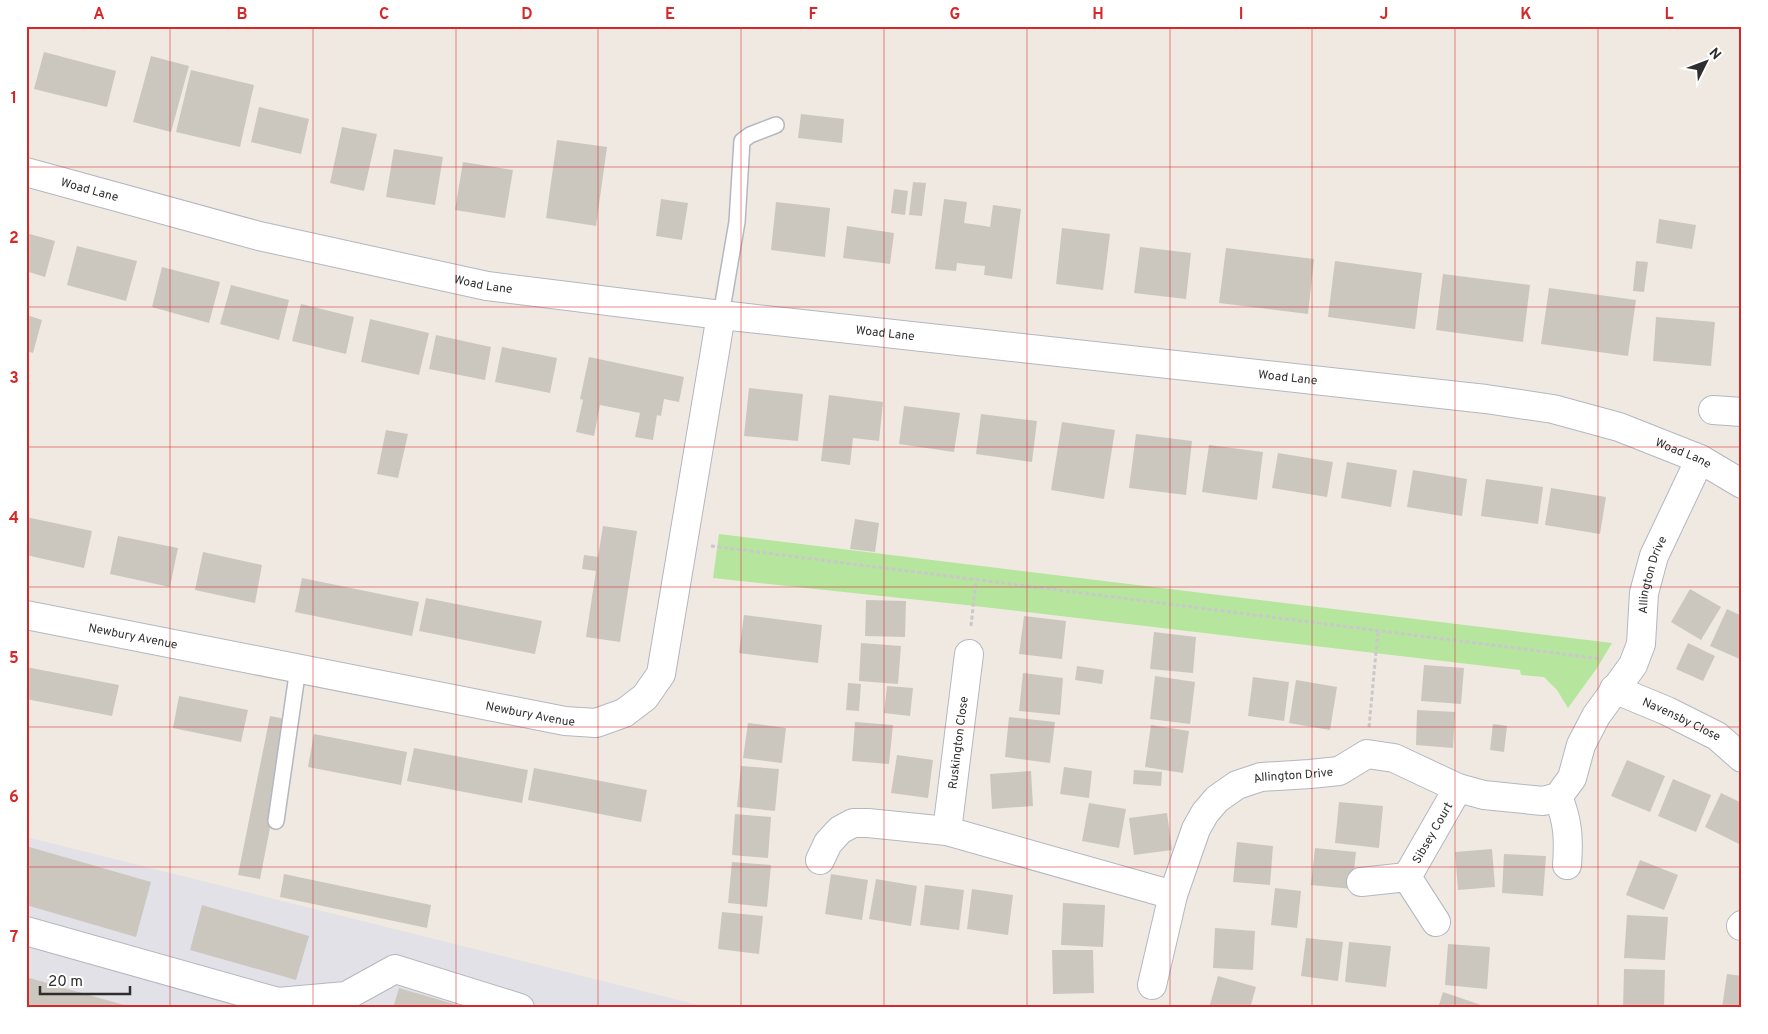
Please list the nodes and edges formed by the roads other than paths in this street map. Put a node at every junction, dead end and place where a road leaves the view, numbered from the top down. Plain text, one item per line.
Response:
1 (776, 125) dead end
2 (26, 172) edge
3 (721, 315) junction
4 (1712, 410) dead end
5 (1742, 412) edge
6 (1700, 459) junction
7 (1742, 484) edge
8 (26, 615) edge
9 (968, 654) road end
10 (298, 668) junction
11 (1614, 689) junction
12 (1742, 758) edge
13 (1458, 788) junction
14 (1558, 797) junction
15 (276, 821) dead end
16 (948, 831) junction
17 (820, 860) dead end
18 (1567, 865) dead end
19 (1407, 877) junction
20 (1361, 882) dead end
21 (1173, 895) junction
22 (1436, 922) dead end
23 (26, 931) edge
24 (1152, 985) dead end
25 (520, 1008) edge

1 - 3 lane
2 - 3 street, Woad Lane
3 - 6 street, Woad Lane
3 - 10 street, Newbury Avenue
4 - 5 street
6 - 7 street, Woad Lane
6 - 11 street, Allington Drive
8 - 10 street, Newbury Avenue
9 - 16 street, Ruskington Close
10 - 15 lane
11 - 12 street, Navensby Close
11 - 14 street, Allington Drive
13 - 14 street
13 - 19 street, Sibsey Court
13 - 21 street, Allington Drive
14 - 18 street
16 - 17 street
16 - 21 street
19 - 20 street, Sibsey Court
19 - 22 street, Sibsey Court
21 - 24 street, Allington Drive
23 - 25 street

